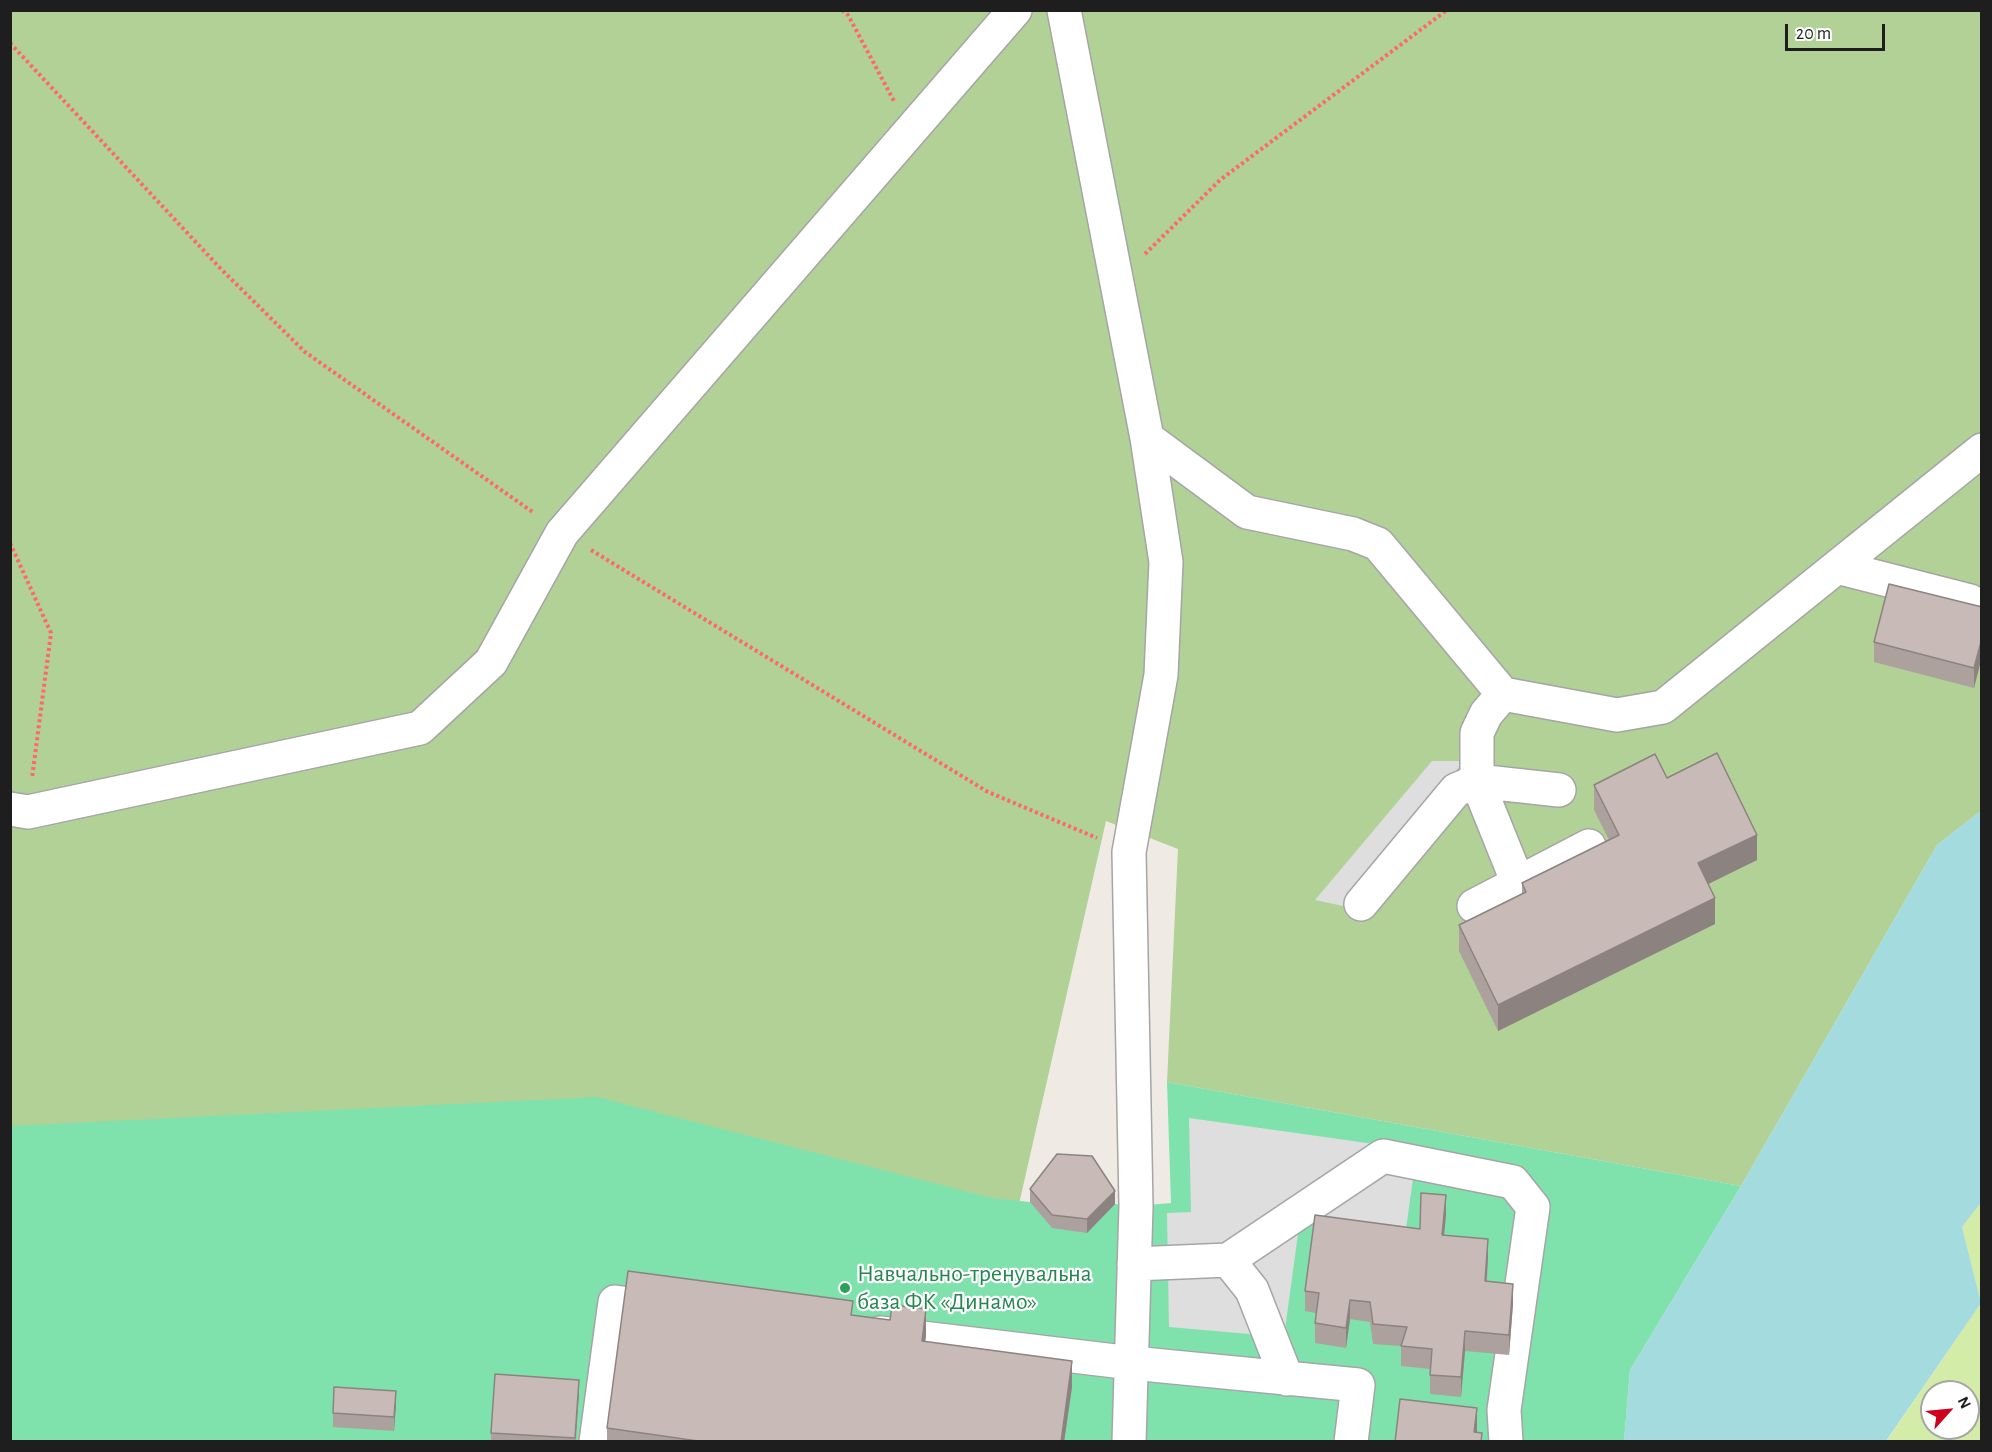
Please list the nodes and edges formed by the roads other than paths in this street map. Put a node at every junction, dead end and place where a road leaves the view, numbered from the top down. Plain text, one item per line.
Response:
1 (1015, 10) edge
2 (1064, 10) edge
3 (1147, 438) junction
4 (1982, 450) edge
5 (1837, 567) junction
6 (1970, 601) edge
7 (1503, 694) junction
8 (1478, 781) junction
9 (1559, 790) dead end
10 (19, 811) edge
11 (1588, 846) dead end
12 (1518, 883) junction
13 (1360, 904) dead end
14 (1474, 906) dead end
15 (1228, 1260) junction
16 (1134, 1264) junction
17 (698, 1312) edge
18 (850, 1330) edge
19 (1132, 1363) junction
20 (1287, 1379) junction
21 (596, 1442) edge
22 (1129, 1442) edge
23 (1351, 1442) edge
24 (1506, 1442) edge

1 - 10 lane
2 - 3 lane
3 - 7 lane
3 - 16 lane
4 - 5 lane
5 - 6 lane
5 - 7 lane
7 - 8 lane
8 - 9 lane
8 - 12 lane
8 - 13 lane
11 - 12 lane
12 - 14 lane
15 - 16 lane
15 - 20 lane
15 - 24 lane
16 - 19 lane
17 - 21 lane
18 - 19 lane
19 - 20 lane
19 - 22 lane
20 - 23 lane

